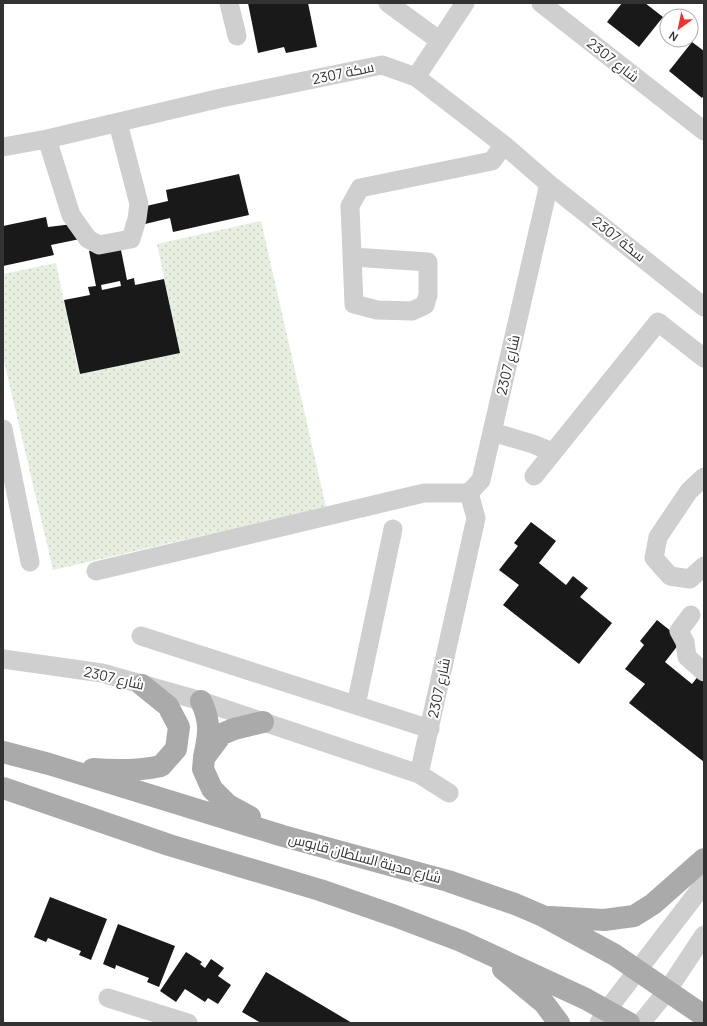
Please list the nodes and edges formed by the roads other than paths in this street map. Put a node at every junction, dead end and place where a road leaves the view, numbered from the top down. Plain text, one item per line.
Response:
1 (229, 3) edge
2 (388, 3) edge
3 (465, 3) edge
4 (541, 3) edge
5 (237, 36) dead end
6 (440, 41) junction
7 (416, 77) junction
8 (118, 123) junction
9 (704, 131) edge
10 (47, 139) junction
11 (504, 145) junction
12 (3, 147) edge
13 (549, 184) junction
14 (353, 258) dead end
15 (704, 307) edge
16 (704, 358) edge
17 (3, 429) edge
18 (492, 432) junction
19 (552, 452) junction
20 (534, 476) dead end
21 (704, 477) edge
22 (469, 494) junction
23 (393, 529) dead end
24 (30, 562) dead end
25 (704, 566) edge
26 (96, 571) dead end
27 (691, 615) dead end
28 (141, 636) dead end
29 (3, 659) edge
30 (704, 672) edge
31 (142, 684) junction
32 (201, 701) junction
33 (356, 705) junction
34 (263, 722) junction
35 (430, 729) junction
36 (3, 752) edge
37 (204, 758) junction
38 (49, 764) junction
39 (419, 774) junction
40 (3, 788) edge
41 (448, 793) dead end
42 (283, 836) junction
43 (704, 859) edge
44 (704, 884) edge
45 (542, 916) junction
46 (704, 935) edge
47 (460, 940) junction
48 (638, 970) junction
49 (667, 991) junction
50 (108, 998) dead end
51 (603, 1016) edge
52 (704, 1016) edge
53 (188, 1023) edge
54 (559, 1023) edge
55 (629, 1023) edge
56 (641, 1023) edge

1 - 5 street
2 - 6 street
3 - 6 street
4 - 9 street, 2307 شارع
6 - 7 street
7 - 8 street, سكة 2307
7 - 11 street, سكة 2307
8 - 10 street, سكة 2307
8 - 10 street
10 - 12 street, سكة 2307
11 - 13 street, سكة 2307
11 - 14 street
13 - 15 street, سكة 2307
13 - 18 street, 2307 شارع
16 - 19 street
17 - 24 street
18 - 19 street
18 - 22 street, 2307 شارع
19 - 20 street
21 - 25 street
22 - 26 street
22 - 35 street, 2307 شارع
23 - 33 street
27 - 30 street
28 - 33 street
29 - 31 street, 2307 شارع
31 - 32 street, 2307 شارع
31 - 38 main road
32 - 34 street, 2307 شارع
32 - 37 main road
33 - 35 street
34 - 37 main road
34 - 39 street, 2307 شارع
35 - 39 street, 2307 شارع
36 - 38 main road, شارع مدينة السلطان قابوس
37 - 42 main road
38 - 42 main road, شارع مدينة السلطان قابوس
39 - 41 street
40 - 47 main road
42 - 45 main road, شارع مدينة السلطان قابوس
43 - 45 main road
44 - 48 street
45 - 48 main road, شارع مدينة السلطان قابوس
46 - 49 street
47 - 51 main road
47 - 54 main road
48 - 49 main road, شارع مدينة السلطان قابوس
48 - 51 street
49 - 52 main road, شارع مدينة السلطان قابوس
49 - 56 street
50 - 53 street
51 - 55 main road

